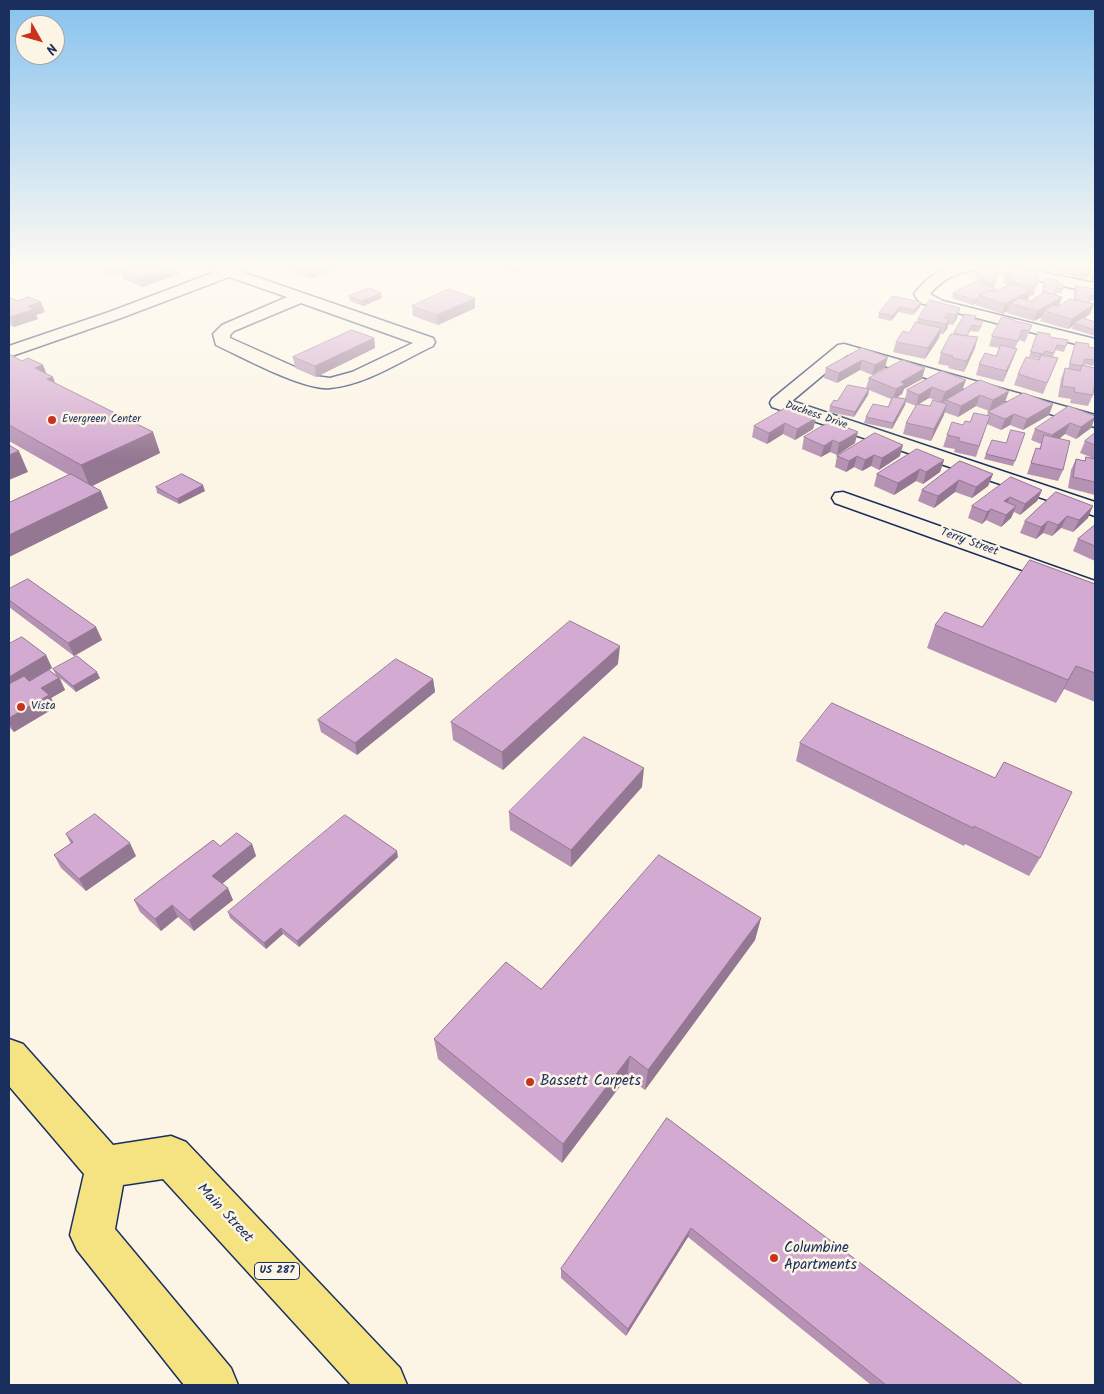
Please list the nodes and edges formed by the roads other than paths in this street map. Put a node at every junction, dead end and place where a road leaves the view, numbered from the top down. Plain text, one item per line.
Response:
1 (69, 330) edge
2 (226, 330) edge
3 (393, 330) edge
4 (1040, 330) edge
5 (1095, 344) edge
6 (9, 352) edge
7 (1095, 421) edge
8 (843, 498) dead end
9 (1095, 509) edge
10 (1095, 589) edge
11 (9, 1057) edge
12 (106, 1166) junction
13 (214, 1385) edge
14 (383, 1385) edge

1 - 6 street
2 - 3 street
4 - 5 street
7 - 9 street, Duchess Drive
8 - 10 street, Terry Street
11 - 12 highway
12 - 13 highway
12 - 14 highway, Main Street / US 287

